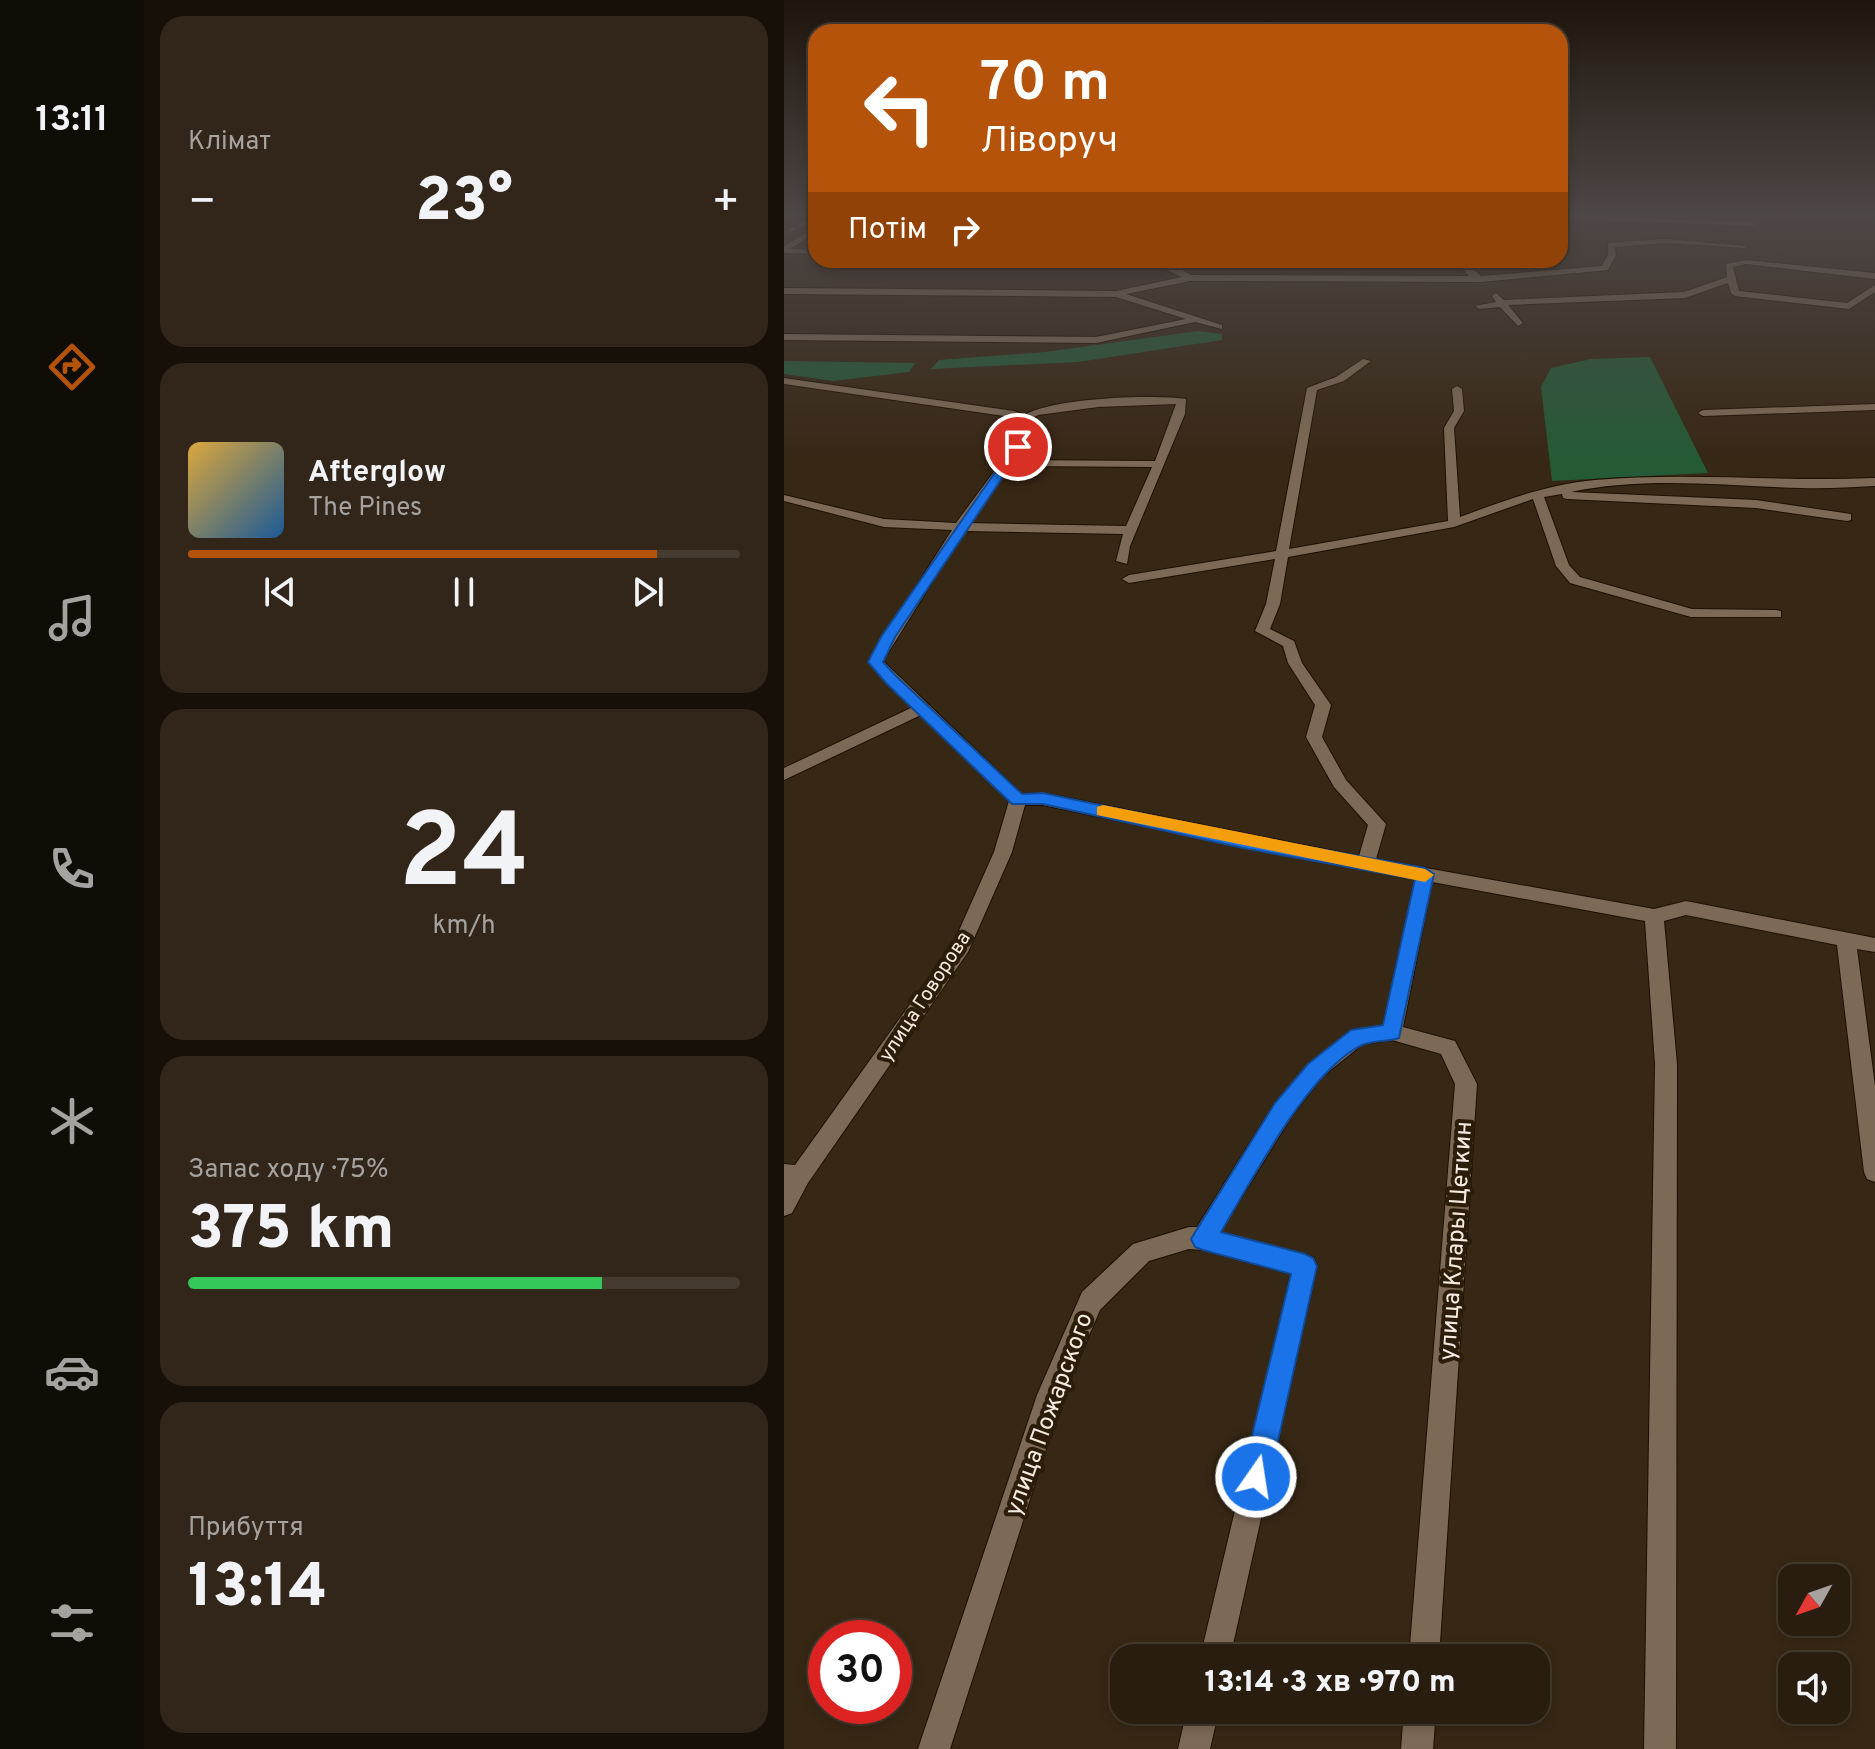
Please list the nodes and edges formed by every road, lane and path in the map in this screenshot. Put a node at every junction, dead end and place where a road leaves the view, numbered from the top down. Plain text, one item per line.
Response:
1 (1118, 295) edge
2 (1494, 295) edge
3 (1686, 295) edge
4 (1749, 295) edge
5 (1865, 295) edge
6 (1503, 303) junction
7 (1479, 306) dead end
8 (1849, 306) junction
9 (1862, 308) dead end
10 (1191, 321) junction
11 (1518, 323) dead end
12 (1219, 327) dead end
13 (784, 337) edge
14 (1366, 361) dead end
15 (784, 381) edge
16 (1457, 389) dead end
17 (1875, 407) edge
18 (1703, 413) dead end
19 (1024, 419) junction
20 (1006, 463) junction
21 (1156, 464) junction
22 (1875, 482) edge
23 (1539, 494) junction
24 (787, 498) dead end
25 (1847, 517) dead end
26 (1454, 523) junction
27 (961, 526) junction
28 (1130, 530) junction
29 (1282, 555) junction
30 (1122, 561) dead end
31 (1129, 579) dead end
32 (1776, 614) dead end
33 (924, 708) junction
34 (784, 775) edge
35 (1018, 800) junction
36 (1366, 864) junction
37 (1425, 874) junction
38 (1654, 916) junction
39 (1846, 940) junction
40 (1875, 945) edge
41 (1392, 1032) junction
42 (1875, 1172) edge
43 (792, 1175) edge
44 (784, 1205) edge
45 (1203, 1239) junction
46 (1218, 1644) edge
47 (1425, 1644) edge
48 (1200, 1724) edge
49 (1419, 1724) edge
50 (934, 1749) edge
51 (1194, 1749) edge
52 (1417, 1749) edge
53 (1660, 1749) edge

1 - 10 street
2 - 6 street
3 - 6 street
4 - 8 street
5 - 8 street
6 - 7 street
6 - 11 street
8 - 9 street
10 - 12 street
10 - 13 street
14 - 29 street
15 - 19 street
16 - 26 street
17 - 18 street
19 - 20 street
19 - 21 street
20 - 21 street
20 - 27 street
21 - 28 street
22 - 23 street
23 - 25 street
23 - 26 street
23 - 32 street
24 - 27 street
26 - 29 street
27 - 28 street
27 - 33 street
28 - 30 street
29 - 31 street
29 - 36 street
33 - 34 street
33 - 35 street
35 - 36 street
35 - 43 street, улица Говорова
36 - 37 street
37 - 38 street
37 - 41 street
38 - 39 street
38 - 53 street
39 - 40 street
39 - 42 street
41 - 45 street
41 - 47 street, улица Клары Цеткин
43 - 44 street, улица Говорова
45 - 46 street
45 - 50 street, улица Пожарского
48 - 51 street
49 - 52 street

